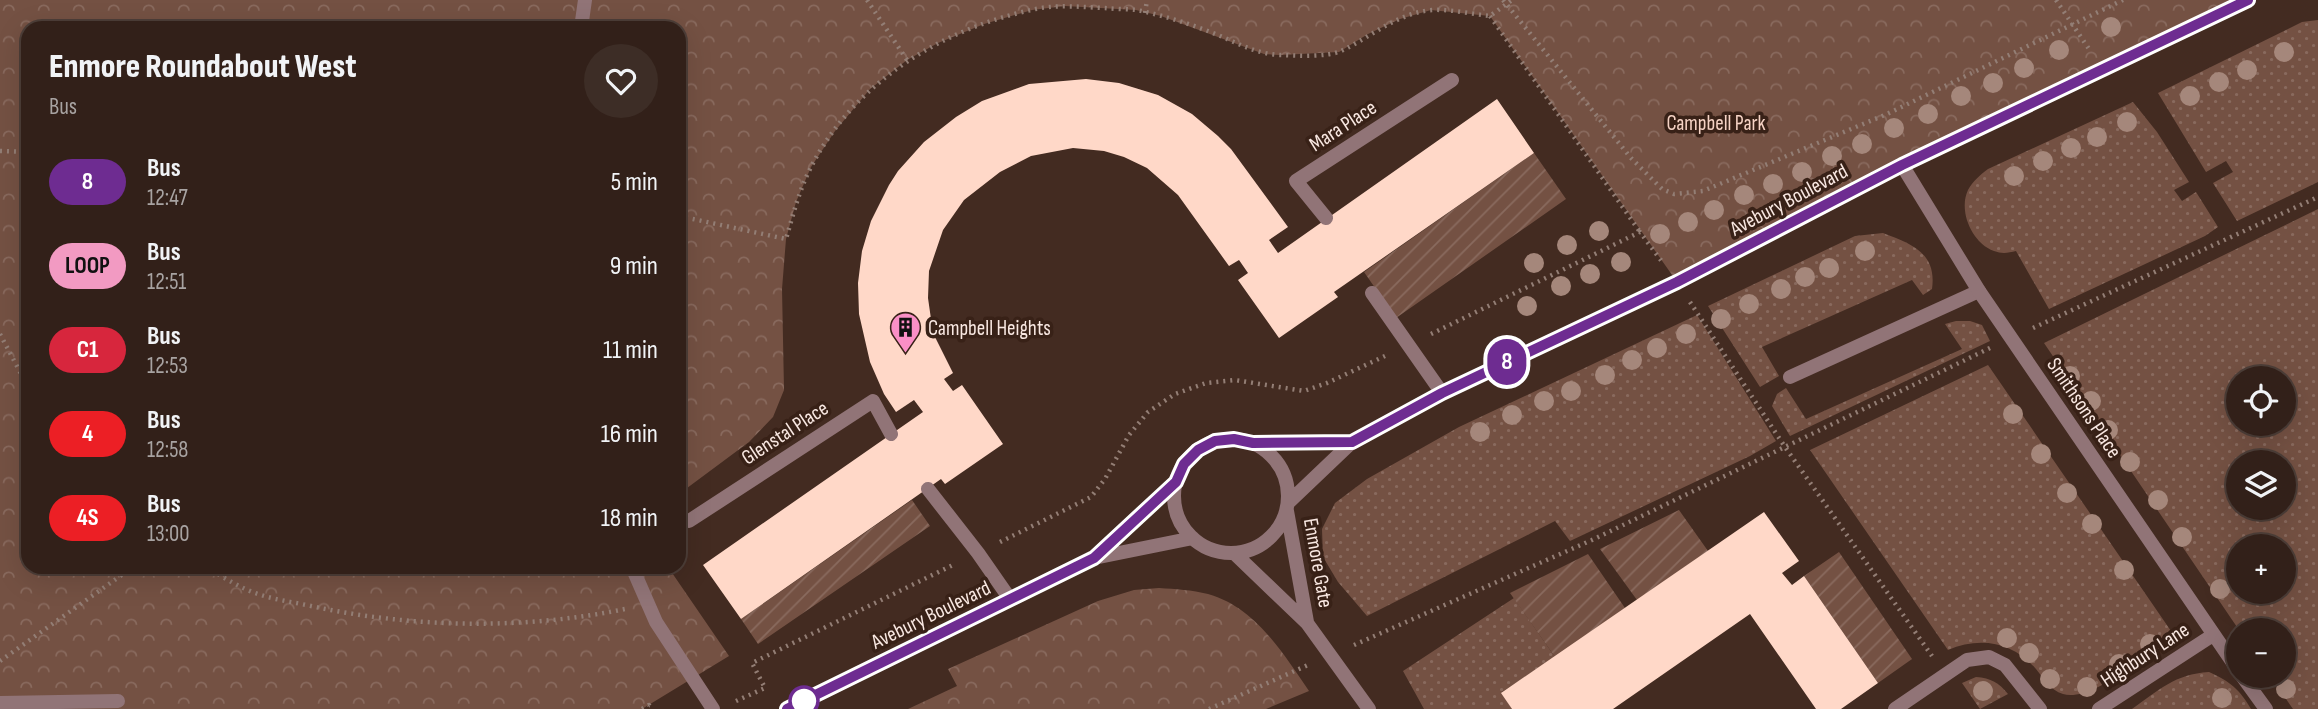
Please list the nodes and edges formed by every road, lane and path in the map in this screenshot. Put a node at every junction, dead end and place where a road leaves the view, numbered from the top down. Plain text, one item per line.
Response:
1 (585, 0) edge
2 (867, 0) edge
3 (1147, 0) edge
4 (1512, 0) edge
5 (2056, 0) edge
6 (2123, 0) edge
7 (2248, 0) edge
8 (1504, 2) edge
9 (1145, 13) junction
10 (1490, 16) junction
11 (582, 21) edge
12 (2073, 24) junction
13 (908, 60) junction
14 (2103, 69) junction
15 (1452, 80) dead end
16 (0, 151) edge
17 (21, 152) edge
18 (1902, 165) junction
19 (2318, 197) edge
20 (686, 218) edge
21 (1326, 218) dead end
22 (1640, 232) junction
23 (1677, 282) junction
24 (1979, 290) junction
25 (1372, 293) dead end
26 (0, 334) edge
27 (2011, 338) junction
28 (1407, 345) junction
29 (21, 374) edge
30 (1790, 377) dead end
31 (1442, 393) junction
32 (891, 434) dead end
33 (1352, 442) junction
34 (1253, 443) junction
35 (1785, 447) junction
36 (1176, 482) junction
37 (928, 489) dead end
38 (1288, 506) junction
39 (689, 522) dead end
40 (1193, 538) junction
41 (978, 553) junction
42 (1234, 553) junction
43 (1094, 558) junction
44 (124, 574) edge
45 (220, 574) edge
46 (635, 574) edge
47 (646, 599) junction
48 (1010, 599) junction
49 (1307, 623) junction
50 (2213, 635) junction
51 (1349, 647) dead end
52 (2226, 653) edge
53 (0, 661) edge
54 (1311, 664) dead end
55 (1945, 675) junction
56 (2251, 688) edge
57 (118, 701) dead end
58 (0, 703) edge
59 (731, 704) dead end
60 (1899, 708) edge
61 (642, 709) edge
62 (651, 709) edge
63 (713, 709) edge
64 (787, 709) edge
65 (1209, 709) edge
66 (1369, 709) edge
67 (2040, 709) edge
68 (2099, 709) edge
69 (2266, 709) edge

1 - 11 street
2 - 13 path
3 - 9 path
4 - 8 path
5 - 12 path
6 - 12 path
7 - 14 street, Avebury Boulevard
8 - 10 path
8 - 12 path
9 - 10 path
9 - 13 path
10 - 22 path
12 - 14 path
13 - 20 path
14 - 18 street, Avebury Boulevard
15 - 21 street, Mara Place
16 - 17 path
18 - 23 street, Avebury Boulevard
18 - 24 street, Smithsons Place
19 - 27 path
22 - 23 path
22 - 28 path
23 - 31 street, Avebury Boulevard
23 - 35 path
24 - 27 street, Smithsons Place
24 - 30 street
25 - 28 street
26 - 29 path
27 - 35 path
27 - 50 street, Smithsons Place
28 - 31 street
28 - 41 path
31 - 33 street, Avebury Boulevard
32 - 39 street, Glenstal Place
33 - 34 street, Avebury Boulevard
33 - 38 street, Avebury Boulevard
34 - 36 street
34 - 38 street
35 - 51 path
35 - 55 path
36 - 40 street
36 - 43 street, Avebury Boulevard
37 - 41 street
38 - 42 street
38 - 49 street, Enmore Gate
40 - 42 street
40 - 43 street, Avebury Boulevard
41 - 48 street
41 - 59 path
42 - 49 street, Enmore Gate
43 - 48 street, Avebury Boulevard
44 - 53 path
45 - 47 path
46 - 47 street
47 - 63 street
48 - 64 street, Avebury Boulevard
49 - 66 street, Enmore Gate
50 - 52 street, Smithsons Place
50 - 68 street, Highbury Lane
54 - 65 path
55 - 60 street
55 - 67 street
56 - 69 street
57 - 58 street
61 - 62 path

